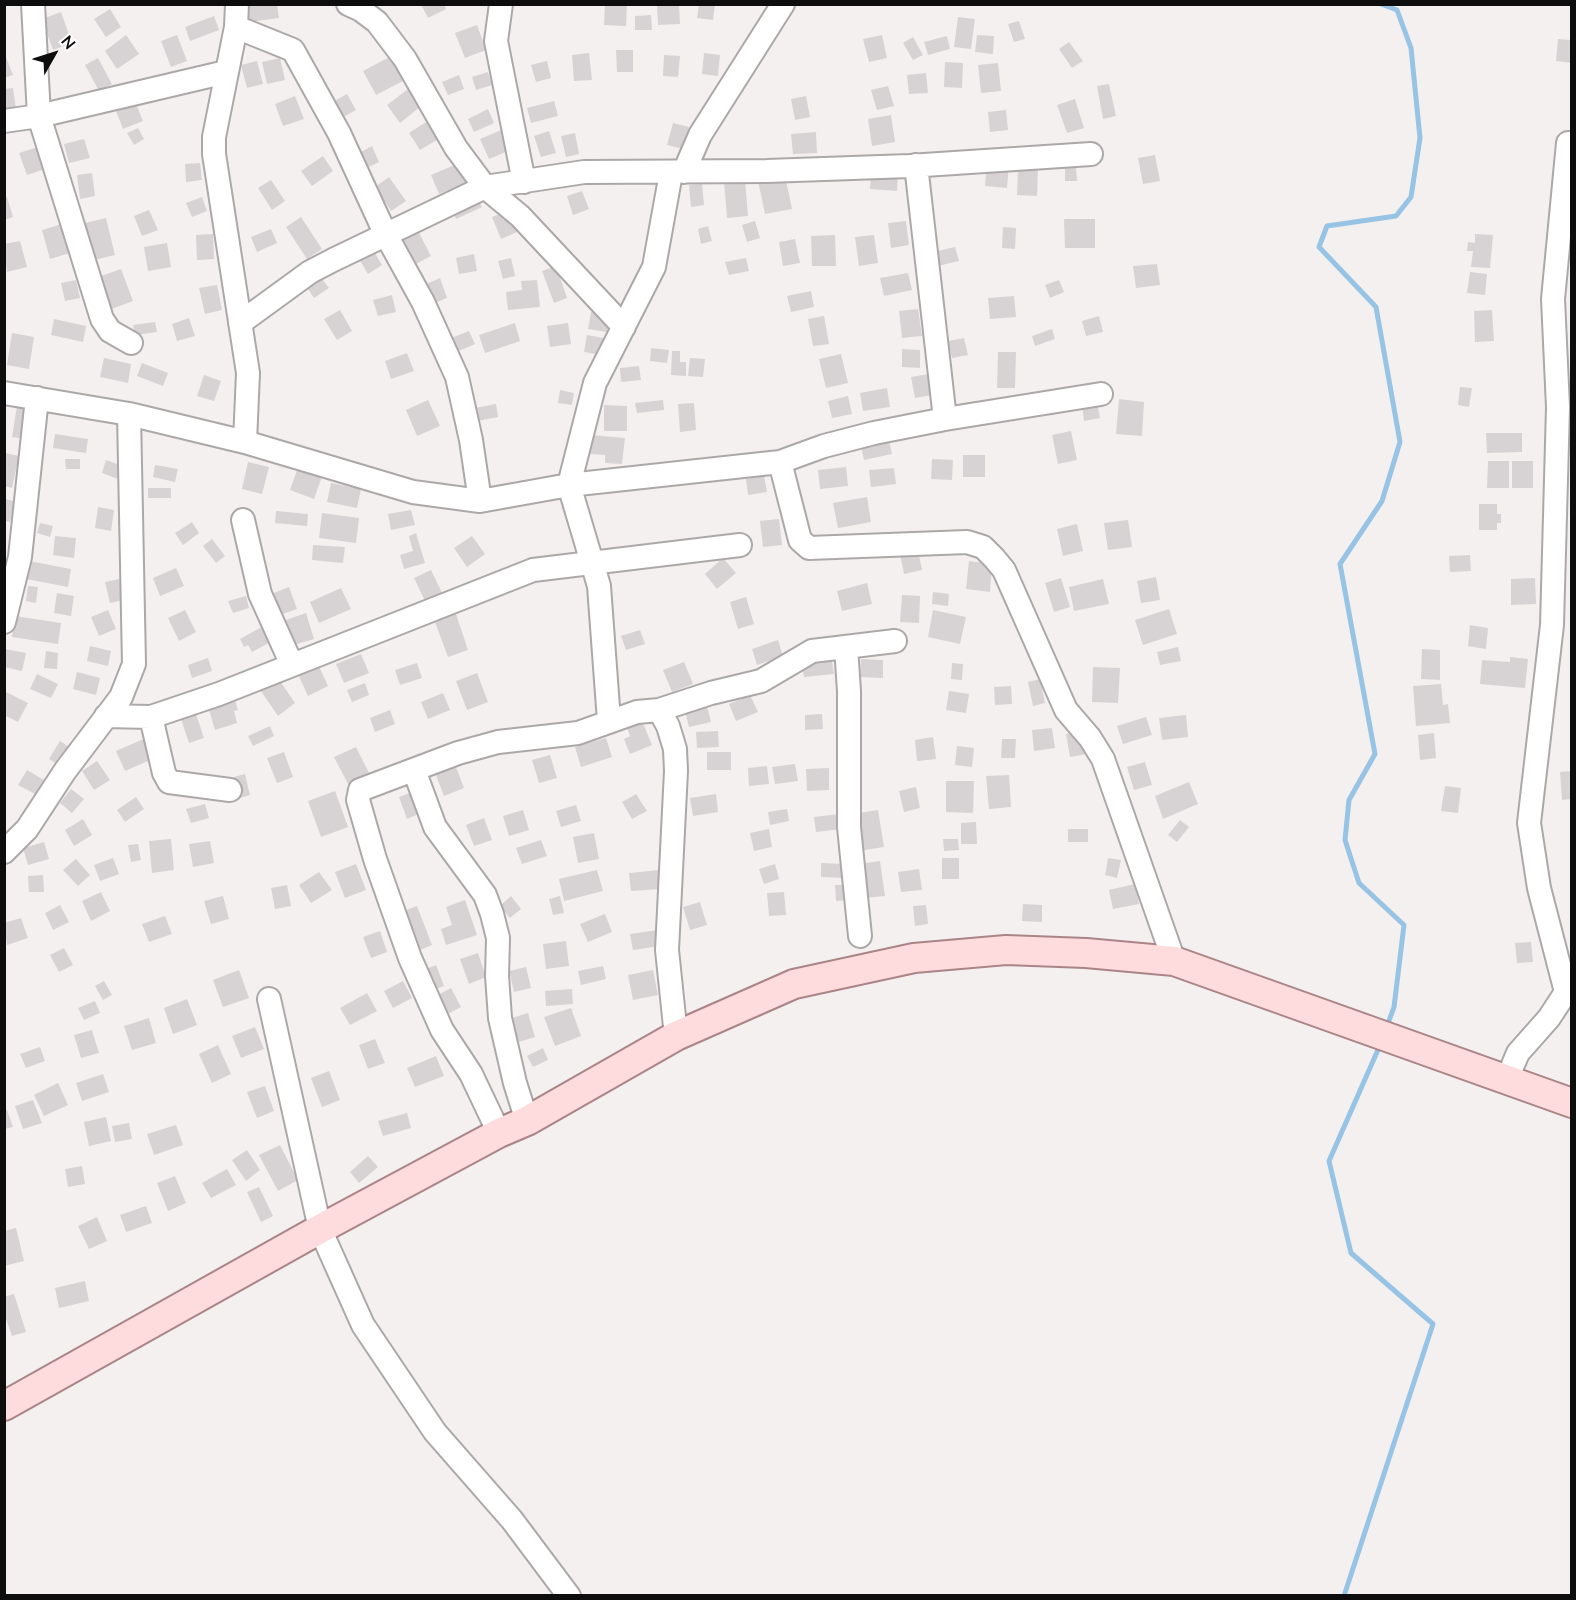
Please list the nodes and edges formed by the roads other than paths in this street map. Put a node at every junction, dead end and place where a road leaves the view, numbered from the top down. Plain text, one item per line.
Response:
1 (33, 4) edge
2 (237, 4) edge
3 (348, 4) edge
4 (501, 4) edge
5 (783, 4) edge
6 (236, 27) junction
7 (226, 72) junction
8 (21, 119) edge
9 (4, 137) edge
10 (1572, 143) edge
11 (1091, 154) dead end
12 (916, 165) junction
13 (677, 172) junction
14 (524, 182) junction
15 (485, 187) junction
16 (385, 233) junction
17 (240, 323) junction
18 (624, 327) junction
19 (131, 343) dead end
20 (4, 393) edge
21 (1101, 394) dead end
22 (37, 398) junction
23 (129, 414) junction
24 (945, 418) junction
25 (245, 442) junction
26 (780, 462) junction
27 (569, 485) junction
28 (480, 501) junction
29 (243, 520) dead end
30 (740, 545) dead end
31 (591, 562) junction
32 (4, 622) edge
33 (1562, 623) edge
34 (895, 641) dead end
35 (846, 647) junction
36 (292, 665) junction
37 (659, 710) junction
38 (106, 716) junction
39 (151, 717) junction
40 (609, 721) junction
41 (414, 770) junction
42 (230, 790) dead end
43 (4, 852) edge
44 (860, 936) dead end
45 (1174, 962) junction
46 (270, 999) dead end
47 (676, 1036) junction
48 (1507, 1079) junction
49 (1572, 1103) edge
50 (528, 1121) junction
51 (499, 1133) junction
52 (320, 1229) junction
53 (4, 1406) edge
54 (569, 1596) edge

1 - 8 street
2 - 6 street
3 - 15 street
4 - 14 street
5 - 13 street
6 - 7 street
6 - 16 street
7 - 8 street
7 - 17 street
8 - 9 street
8 - 19 street
10 - 33 street
11 - 12 street
12 - 13 street
12 - 24 street
13 - 14 street
13 - 18 street
14 - 15 street
15 - 16 street
15 - 18 street
16 - 17 street
16 - 28 street
17 - 25 street
18 - 27 street
20 - 22 street
21 - 24 street
22 - 23 street
22 - 32 street
23 - 25 street
23 - 38 street
24 - 26 street
25 - 28 street
26 - 27 street
26 - 45 street
27 - 28 street
27 - 31 street
29 - 36 street
30 - 31 street
31 - 36 street
31 - 40 street
33 - 48 street
34 - 35 street
35 - 37 street
35 - 44 street
36 - 39 street
37 - 40 street
37 - 47 street
38 - 39 street
38 - 43 street
39 - 42 street
40 - 41 street
41 - 50 street
41 - 51 street
45 - 47 main road
45 - 48 main road
46 - 52 street
47 - 50 main road
48 - 49 main road
50 - 51 main road
51 - 52 main road
52 - 53 main road
52 - 54 street

